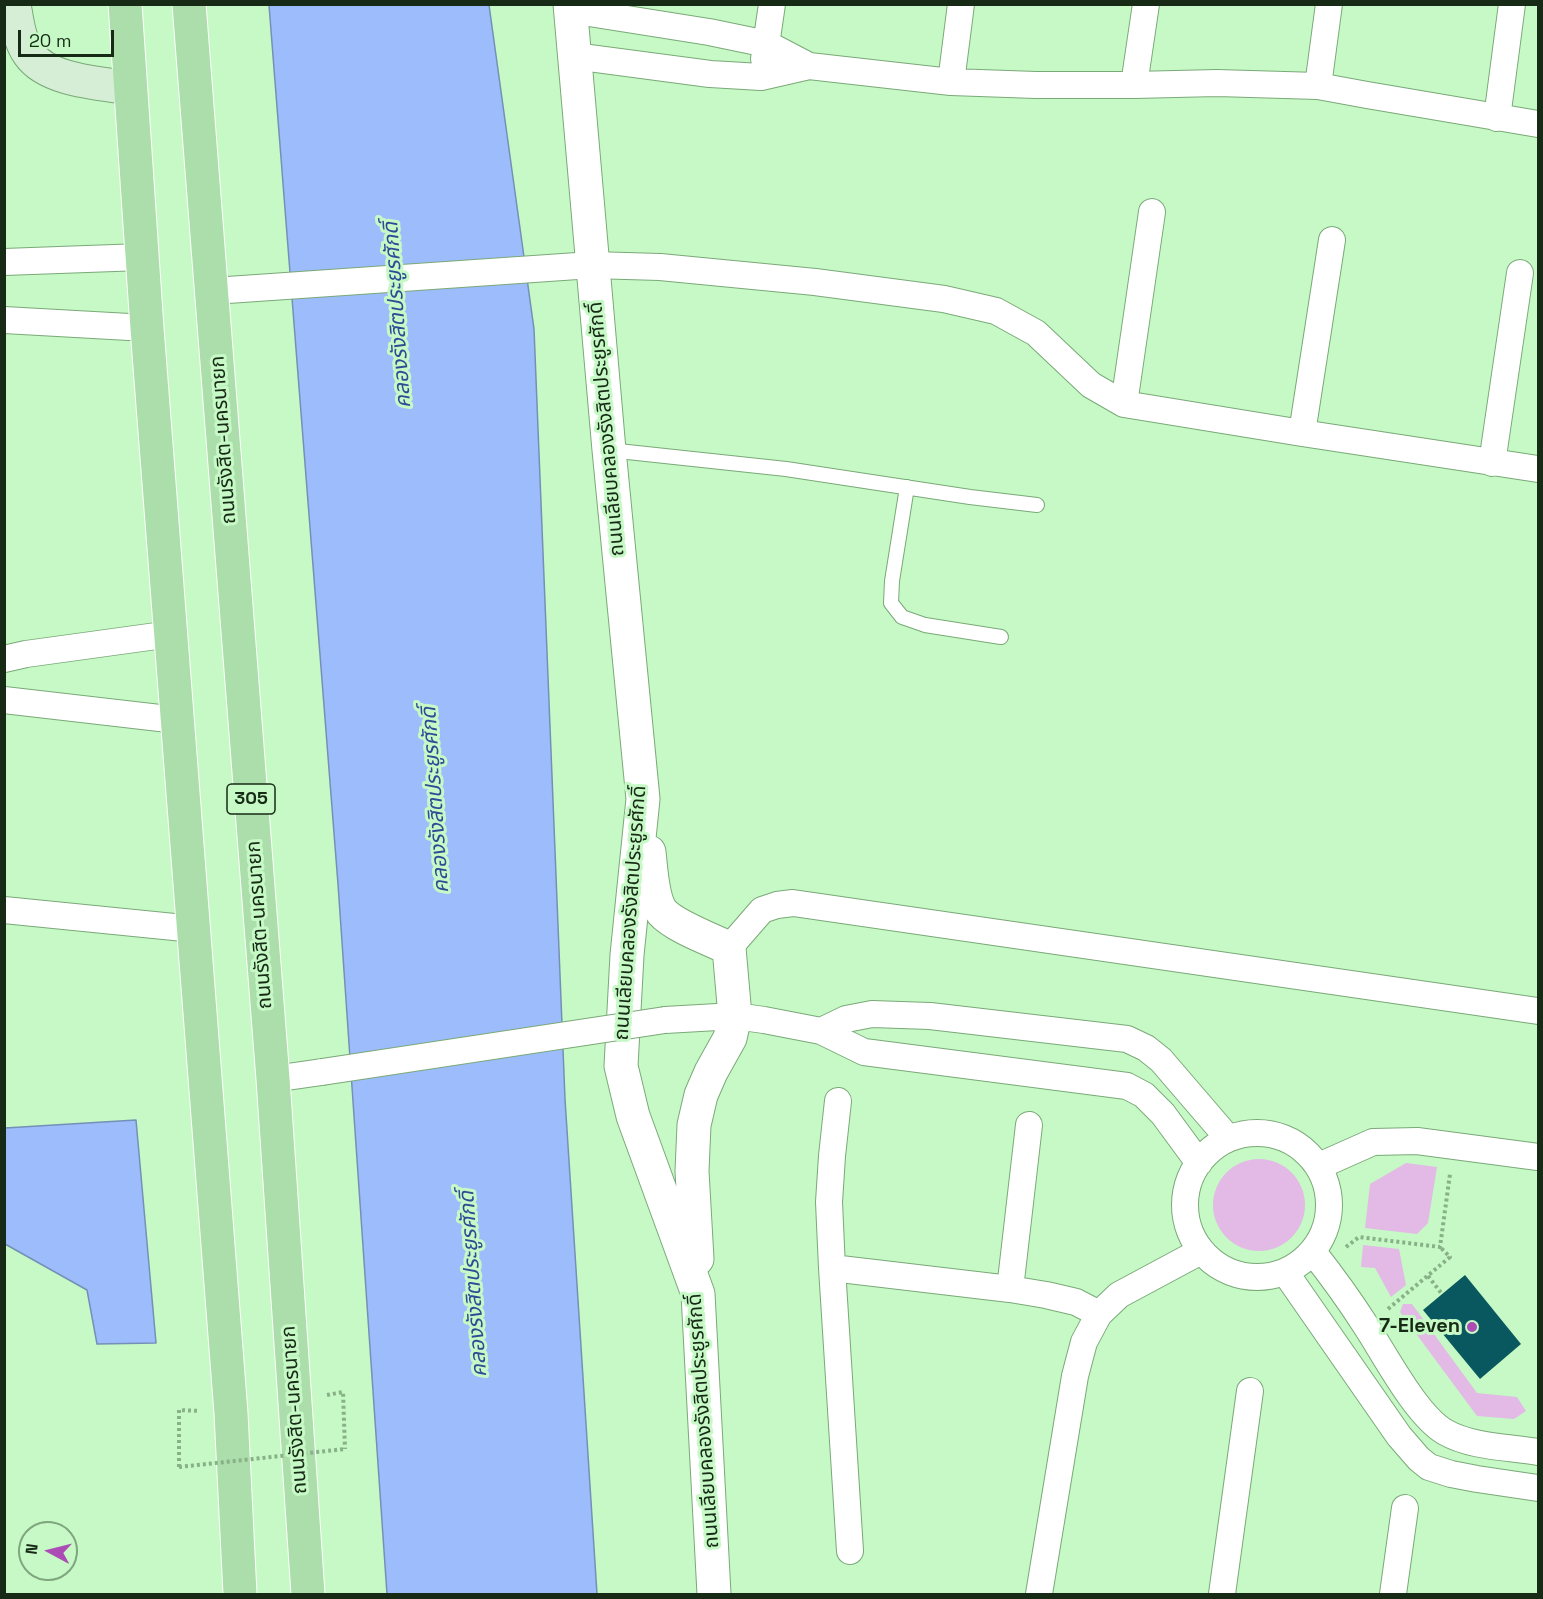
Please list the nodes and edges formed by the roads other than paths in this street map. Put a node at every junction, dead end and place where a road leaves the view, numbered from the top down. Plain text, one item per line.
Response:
1 (14, 4) edge
2 (125, 4) edge
3 (189, 4) edge
4 (772, 4) edge
5 (961, 4) edge
6 (1146, 4) edge
7 (1329, 4) edge
8 (1512, 4) edge
9 (570, 7) edge
10 (767, 44) junction
11 (574, 56) junction
12 (809, 66) junction
13 (762, 77) junction
14 (951, 82) junction
15 (1134, 86) junction
16 (1318, 86) junction
17 (130, 88) junction
18 (1497, 118) junction
19 (1539, 124) edge
20 (1152, 212) dead end
21 (1332, 240) dead end
22 (142, 257) junction
23 (4, 262) edge
24 (577, 265) junction
25 (1521, 273) dead end
26 (213, 291) junction
27 (4, 320) edge
28 (147, 328) junction
29 (1124, 404) junction
30 (1302, 433) junction
31 (609, 450) junction
32 (1492, 463) junction
33 (1539, 469) edge
34 (907, 486) junction
35 (1037, 505) dead end
36 (171, 634) junction
37 (1001, 637) dead end
38 (4, 660) edge
39 (4, 700) edge
40 (177, 720) junction
41 (643, 799) junction
42 (4, 910) edge
43 (194, 929) junction
44 (729, 948) junction
45 (1539, 1011) edge
46 (735, 1016) junction
47 (821, 1031) junction
48 (273, 1079) junction
49 (838, 1101) dead end
50 (1029, 1125) dead end
51 (1228, 1138) junction
52 (1539, 1157) edge
53 (1199, 1163) junction
54 (1319, 1166) junction
55 (1201, 1251) junction
56 (1318, 1258) junction
57 (832, 1268) junction
58 (1285, 1272) junction
59 (1010, 1289) junction
60 (698, 1294) junction
61 (1099, 1314) junction
62 (1251, 1391) dead end
63 (1539, 1452) edge
64 (1539, 1488) edge
65 (1405, 1508) dead end
66 (850, 1551) dead end
67 (240, 1594) edge
68 (308, 1594) edge
69 (714, 1594) edge
70 (1039, 1594) edge
71 (1222, 1594) edge
72 (1393, 1594) edge

1 - 17 main road
2 - 17 main road
3 - 26 main road, ถนนรังสิต-นครนายก / 305
4 - 10 street
5 - 14 street
6 - 15 street
7 - 16 street
8 - 18 street
9 - 10 street
9 - 11 street, ถนนเลียบคลองรังสิตประยูรศักดิ์
10 - 12 street
10 - 13 street
11 - 13 street
11 - 24 street, ถนนเลียบคลองรังสิตประยูรศักดิ์
12 - 13 street
12 - 14 street
14 - 15 street
15 - 16 street
16 - 18 street
17 - 22 main road
18 - 19 street
20 - 29 street
21 - 30 street
22 - 23 street
22 - 28 main road
24 - 26 street
24 - 29 street
24 - 31 street, ถนนเลียบคลองรังสิตประยูรศักดิ์
25 - 32 street
26 - 48 main road, ถนนรังสิต-นครนายก / 305
27 - 28 street
28 - 36 main road
29 - 30 street
30 - 32 street
31 - 34 lane
31 - 41 street, ถนนเลียบคลองรังสิตประยูรศักดิ์
32 - 33 street
34 - 35 lane
34 - 37 lane
36 - 38 street
36 - 40 main road
39 - 40 street
40 - 43 main road
41 - 44 street
41 - 60 street, ถนนเลียบคลองรังสิตประยูรศักดิ์
42 - 43 street
43 - 67 main road
44 - 45 street
44 - 46 street
46 - 47 street
46 - 48 street, bridge
46 - 60 street
47 - 51 street
47 - 53 street
48 - 68 main road, ถนนรังสิต-นครนายก / 305
49 - 57 street
50 - 59 street
51 - 53 street
51 - 54 street
52 - 54 street
53 - 55 street
54 - 56 street
55 - 58 street
55 - 61 street
56 - 58 street
56 - 63 street
57 - 59 street
57 - 66 street
58 - 64 street
59 - 61 street
60 - 69 street, ถนนเลียบคลองรังสิตประยูรศักดิ์
61 - 70 street
62 - 71 street
65 - 72 street

